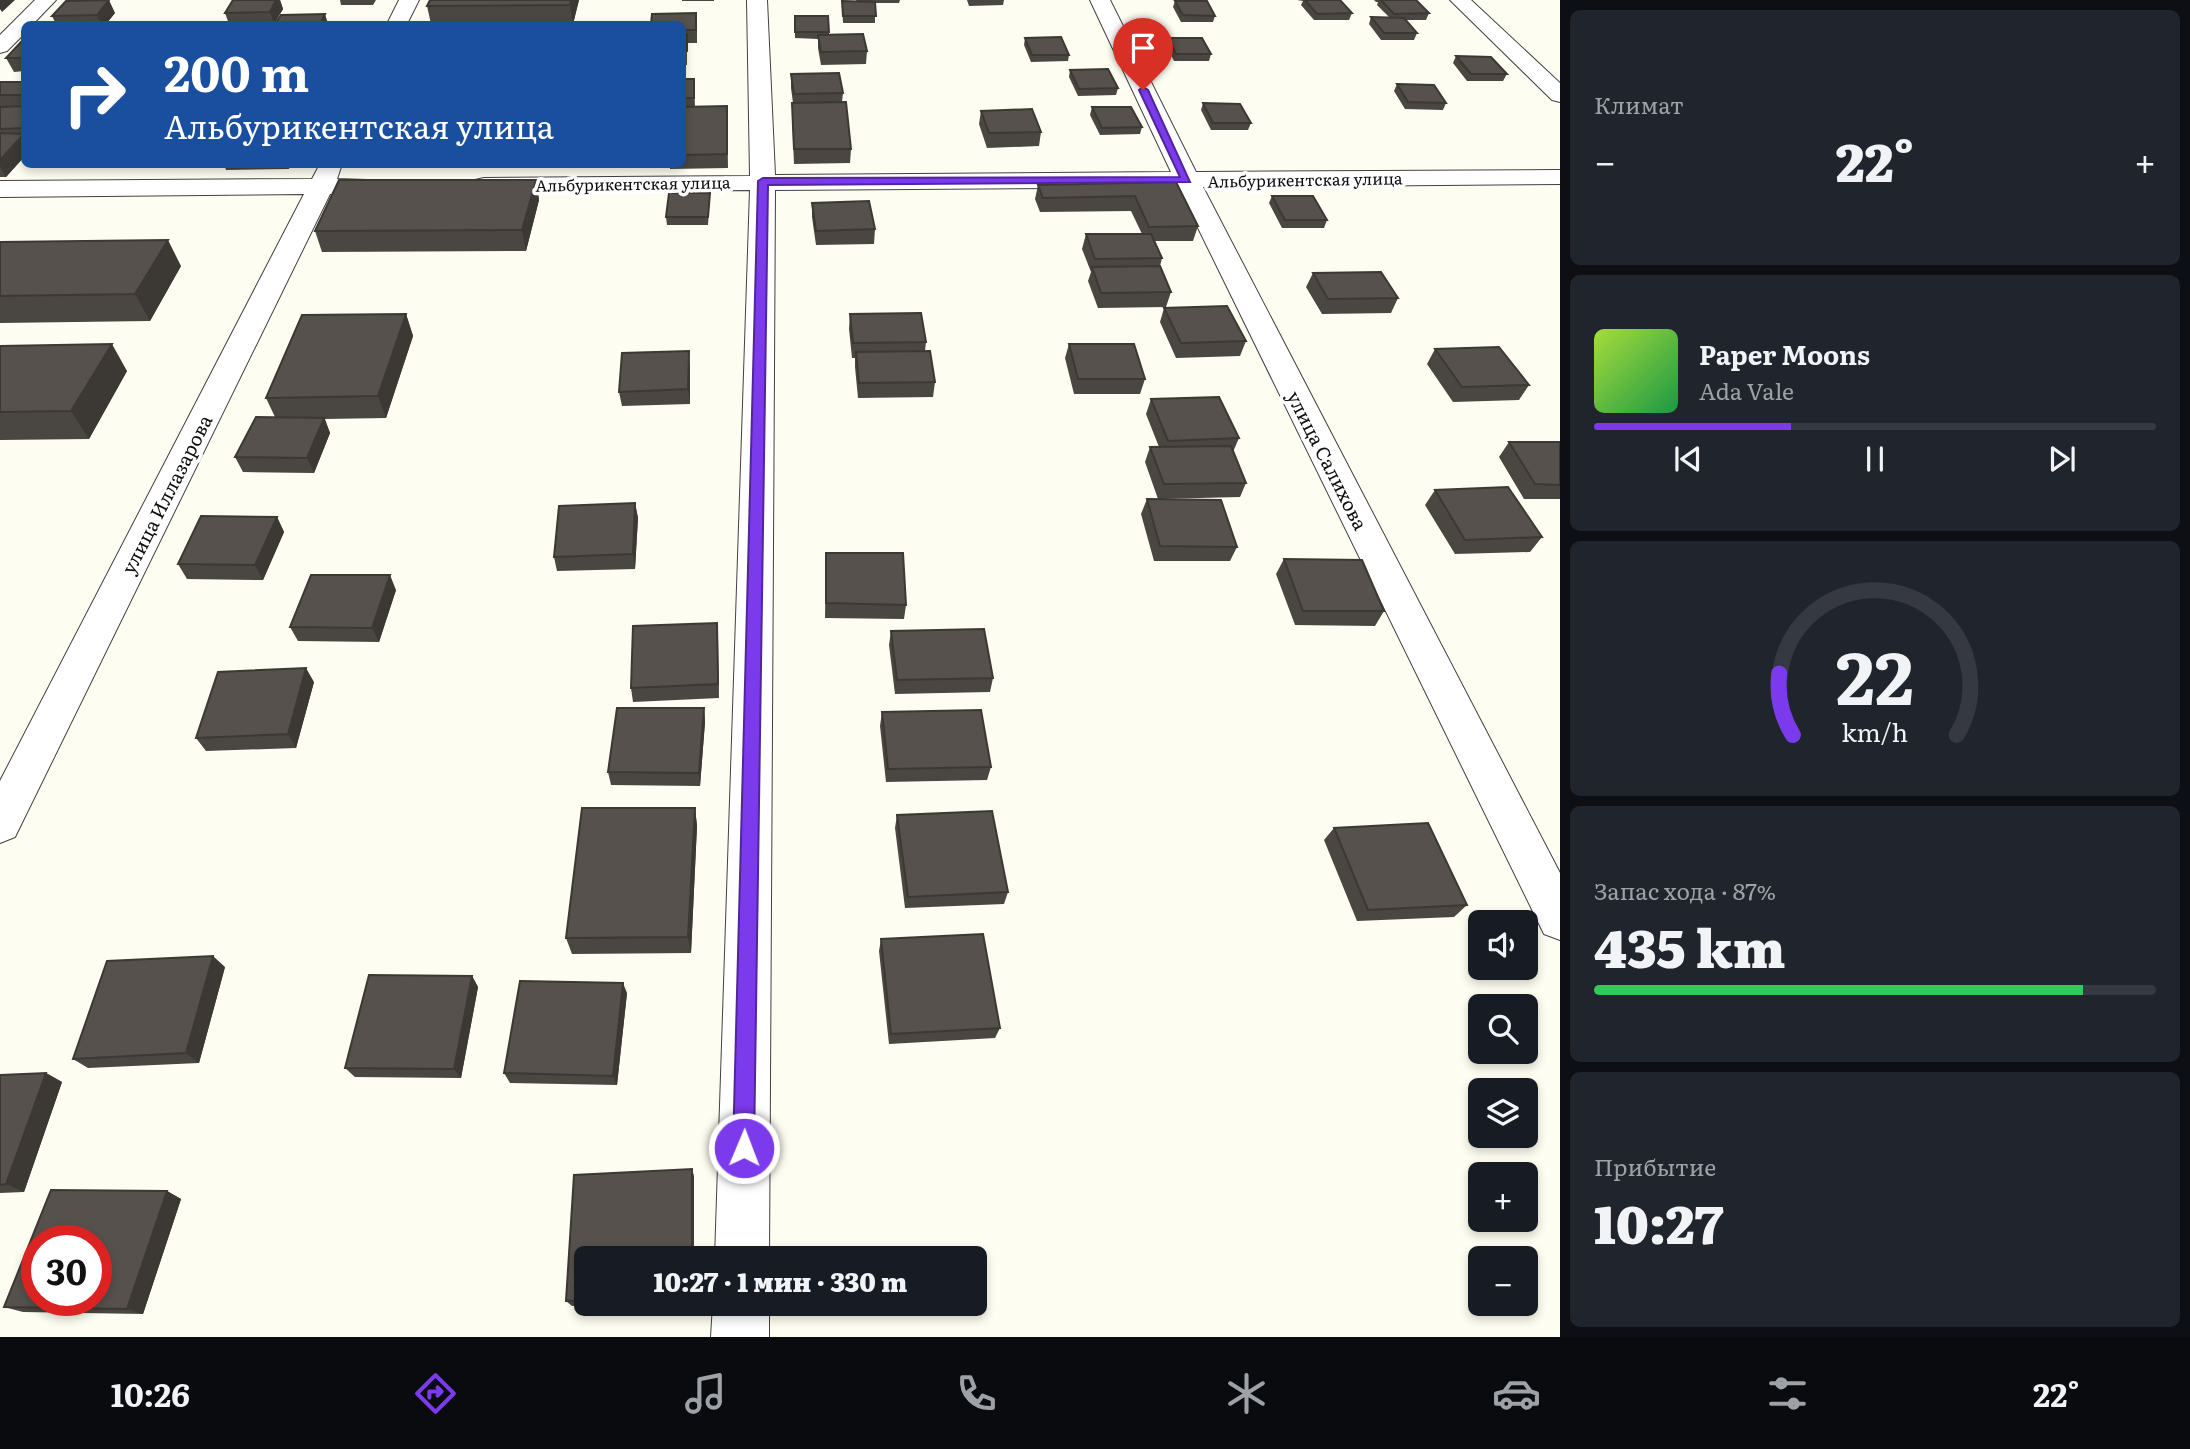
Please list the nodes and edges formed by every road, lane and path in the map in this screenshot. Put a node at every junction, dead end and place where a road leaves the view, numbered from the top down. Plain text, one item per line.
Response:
1 (46, 0) edge
2 (409, 0) edge
3 (757, 0) edge
4 (1100, 0) edge
5 (1460, 0) edge
6 (25, 21) edge
7 (398, 21) edge
8 (21, 26) edge
9 (0, 47) edge
10 (1560, 95) edge
11 (326, 175) edge
12 (1560, 177) edge
13 (1187, 180) junction
14 (763, 181) junction
15 (418, 185) edge
16 (459, 185) edge
17 (0, 189) edge
18 (0, 824) edge
19 (1560, 919) edge
20 (742, 1246) edge
21 (741, 1316) edge
22 (740, 1337) edge

1 - 6 street
2 - 7 street
3 - 14 street
4 - 13 street, улица Салихова
5 - 10 street
8 - 9 street
11 - 15 street
11 - 17 street
11 - 18 street, улица Иллазарова
12 - 13 street, Альбурикентская улица
13 - 14 street, Альбурикентская улица
13 - 19 street, улица Салихова
14 - 16 street, Альбурикентская улица
14 - 20 street
21 - 22 street

